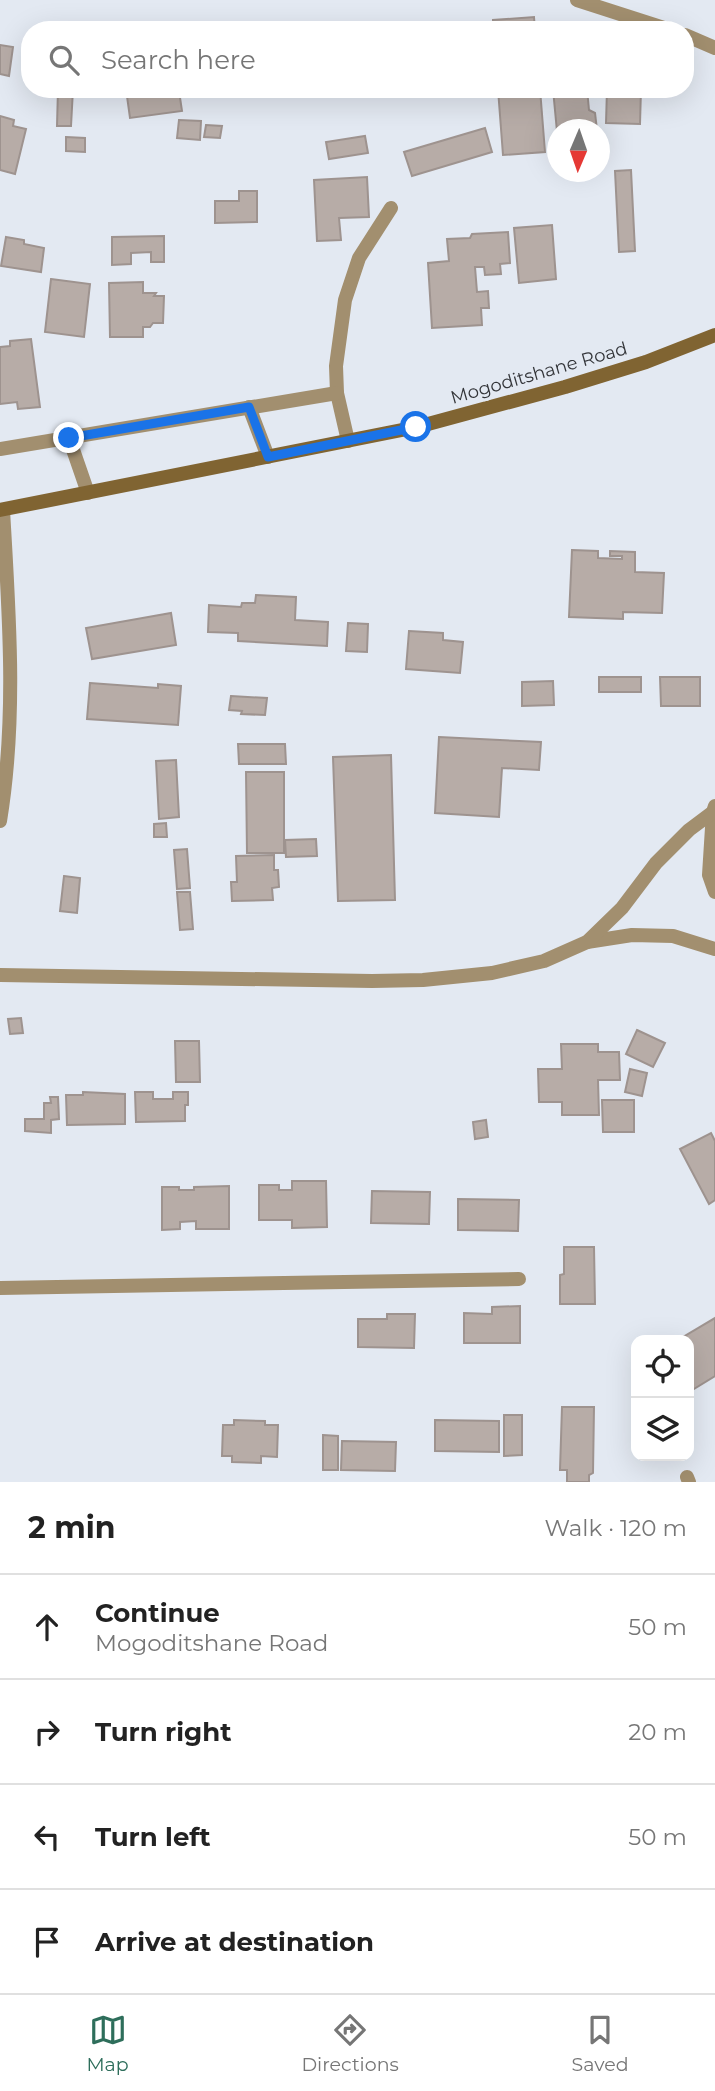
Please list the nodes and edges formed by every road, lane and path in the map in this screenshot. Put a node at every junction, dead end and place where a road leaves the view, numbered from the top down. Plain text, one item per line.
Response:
1 (577, 0) edge
2 (642, 21) edge
3 (694, 39) edge
4 (715, 48) edge
5 (390, 208) dead end
6 (715, 335) edge
7 (337, 393) junction
8 (249, 407) junction
9 (69, 438) junction
10 (348, 441) junction
11 (0, 449) edge
12 (268, 457) junction
13 (88, 493) junction
14 (1, 510) edge
15 (714, 809) edge
16 (0, 821) edge
17 (715, 892) edge
18 (587, 942) junction
19 (715, 949) edge
20 (0, 975) edge
21 (519, 1279) dead end
22 (0, 1288) edge

1 - 2 street
3 - 4 street
5 - 7 street
6 - 10 main road, Mogoditshane Road
7 - 8 street
7 - 10 street
8 - 9 street
8 - 12 street
9 - 11 street
9 - 13 street
10 - 12 main road, Mogoditshane Road
12 - 13 main road, Mogoditshane Road
13 - 14 main road, Mogoditshane Road
14 - 16 street
15 - 17 street
15 - 18 street
18 - 19 street
18 - 20 street
21 - 22 street

